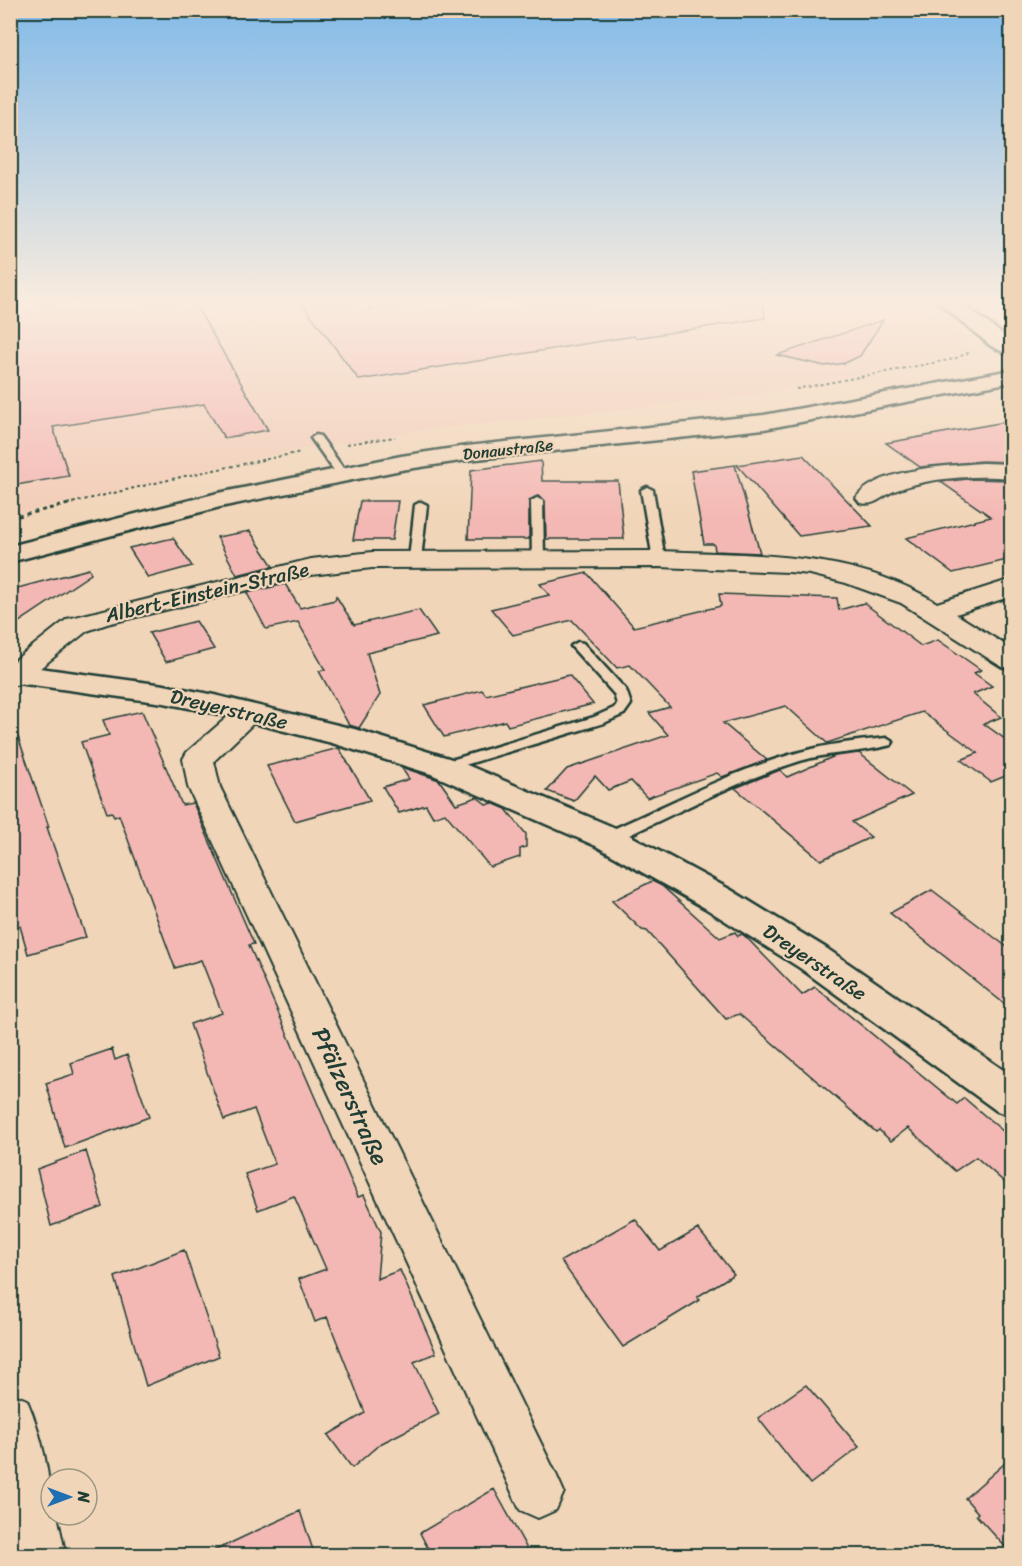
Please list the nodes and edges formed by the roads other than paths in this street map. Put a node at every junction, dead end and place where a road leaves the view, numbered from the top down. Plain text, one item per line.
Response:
1 (942, 375) edge
2 (1011, 376) edge
3 (329, 456) junction
4 (1011, 471) edge
5 (647, 490) dead end
6 (868, 498) dead end
7 (537, 501) dead end
8 (421, 505) dead end
9 (10, 533) edge
10 (10, 554) edge
11 (538, 558) junction
12 (415, 559) junction
13 (659, 559) junction
14 (1011, 587) edge
15 (934, 612) junction
16 (578, 646) dead end
17 (1011, 661) edge
18 (12, 675) edge
19 (249, 713) junction
20 (886, 742) dead end
21 (443, 767) junction
22 (608, 838) junction
23 (1011, 1099) edge
24 (10, 1417) edge
25 (538, 1492) dead end
26 (40, 1556) edge

1 - 3 street, Donaustraße
2 - 3 street, Donaustraße
3 - 9 street, Donaustraße
3 - 10 street, Donaustraße
4 - 6 street
5 - 13 lane
7 - 11 lane
8 - 12 lane
11 - 12 street, Albert-Einstein-Straße
11 - 13 street, Albert-Einstein-Straße
12 - 18 street, Albert-Einstein-Straße
13 - 15 street, Albert-Einstein-Straße
14 - 15 street
15 - 17 street, Albert-Einstein-Straße
16 - 21 lane
18 - 19 street, Dreyerstraße
19 - 21 street, Dreyerstraße
19 - 25 street, Pfälzerstraße
20 - 22 lane
21 - 22 street, Dreyerstraße
22 - 23 street, Dreyerstraße
24 - 26 street

